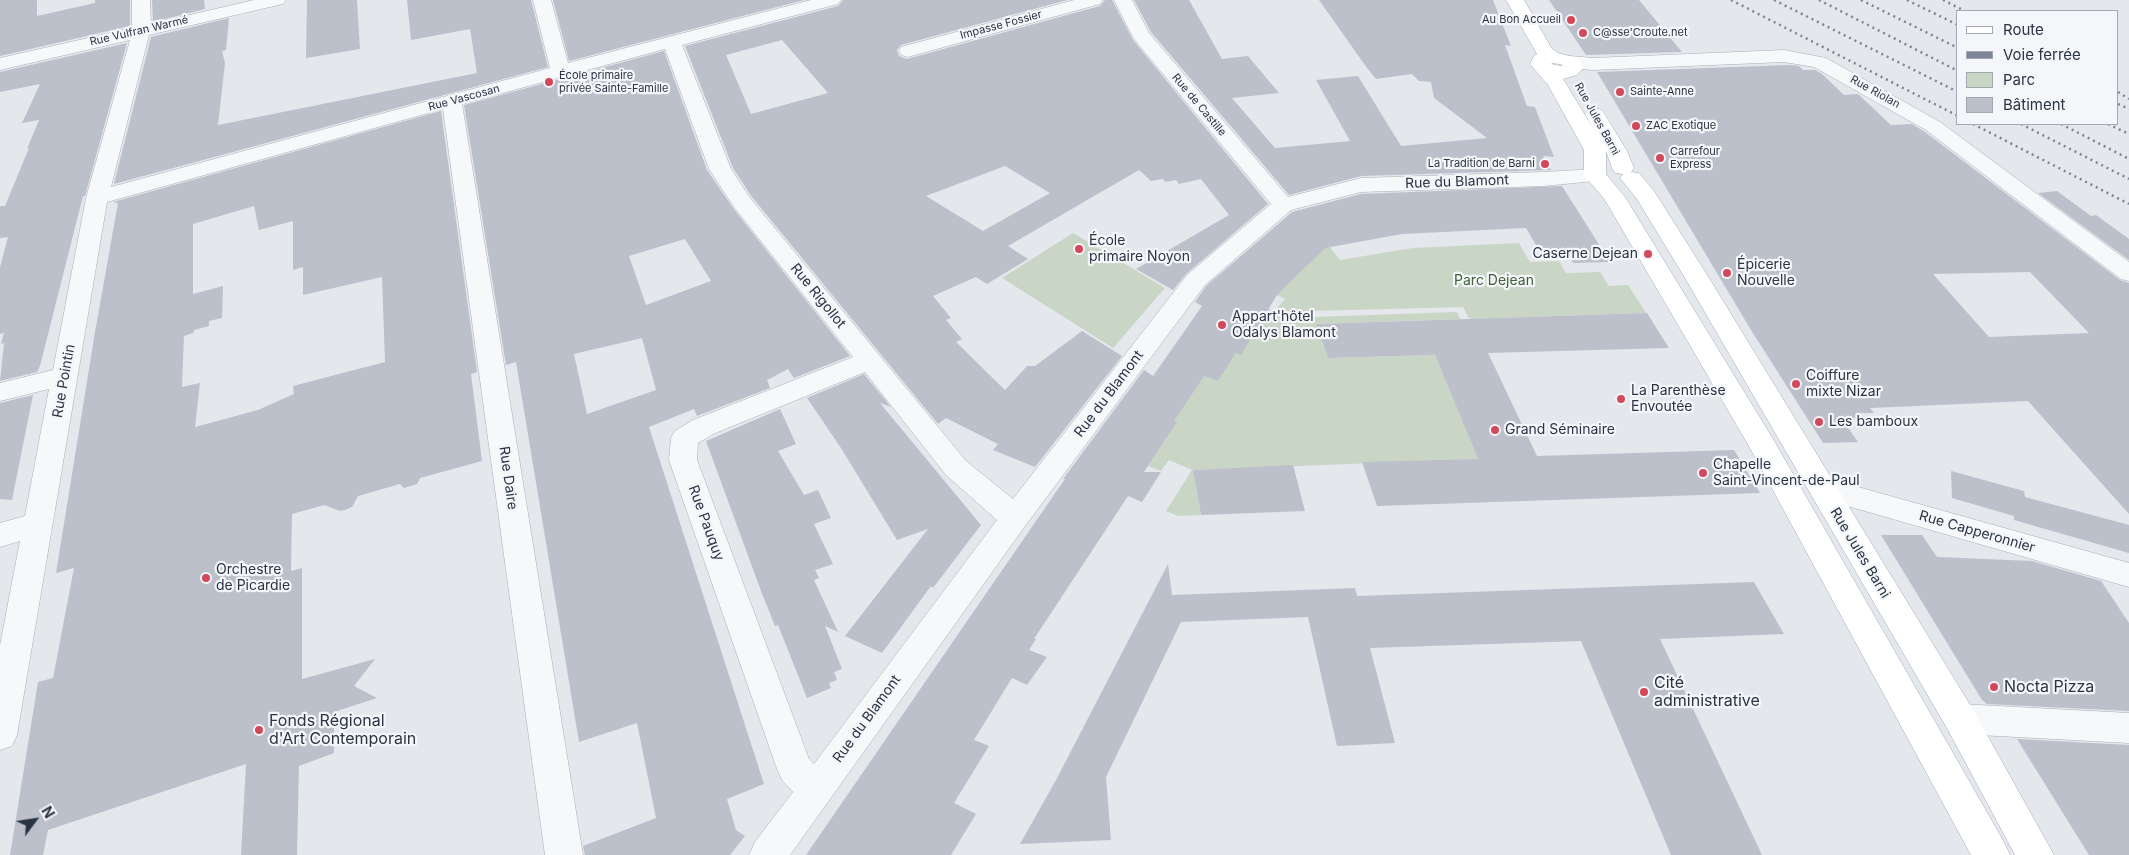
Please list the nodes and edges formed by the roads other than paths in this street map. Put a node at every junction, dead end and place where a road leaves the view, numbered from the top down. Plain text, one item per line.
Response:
1 (141, 0) edge
2 (277, 0) edge
3 (542, 0) edge
4 (832, 0) edge
5 (1094, 0) edge
6 (1123, 0) edge
7 (1515, 0) edge
8 (140, 30) junction
9 (672, 42) junction
10 (908, 51) dead end
11 (0, 64) edge
12 (1559, 65) junction
13 (560, 72) junction
14 (452, 101) junction
15 (1609, 173) junction
16 (97, 198) junction
17 (1283, 205) junction
18 (2129, 274) edge
19 (870, 360) junction
20 (65, 376) junction
21 (0, 392) edge
22 (1824, 492) junction
23 (1014, 518) junction
24 (38, 524) junction
25 (0, 535) edge
26 (2129, 575) edge
27 (1960, 719) junction
28 (2129, 728) edge
29 (0, 735) edge
30 (815, 790) junction
31 (564, 855) edge
32 (768, 855) edge
33 (1992, 855) edge
34 (2035, 855) edge

1 - 8 street, Rue Pointin
2 - 8 street, Rue Vulfran Warmé
3 - 13 street
4 - 9 street, Rue Vascosan
5 - 10 street, Impasse Fossier
6 - 17 street, Rue de Castille
7 - 12 main road, Rue Jules Barni
8 - 11 street, Rue Vulfran Warmé
8 - 16 street, Rue Pointin
9 - 13 street, Rue Vascosan
9 - 19 street, Rue Rigollot
12 - 15 main road, Rue Jules Barni
12 - 15 main road, Rue Jules Barni
12 - 18 street, Rue Riolan
13 - 14 street, Rue Vascosan
14 - 16 street, Rue Vascosan
14 - 31 street, Rue Daire
15 - 17 street, Rue du Blamont
15 - 22 main road, Rue Jules Barni
15 - 33 main road, Rue Jules Barni
16 - 20 street, Rue Pointin
17 - 23 street, Rue du Blamont
19 - 23 street, Rue Rigollot
19 - 30 street, Rue Pauquy
20 - 21 street
20 - 24 street, Rue Pointin
22 - 26 street, Rue Capperonnier
22 - 27 main road, Rue Jules Barni
23 - 30 street, Rue du Blamont
24 - 25 street
24 - 29 street, Rue Pointin
27 - 28 street
27 - 34 main road, Rue Jules Barni
30 - 32 street, Rue du Blamont

